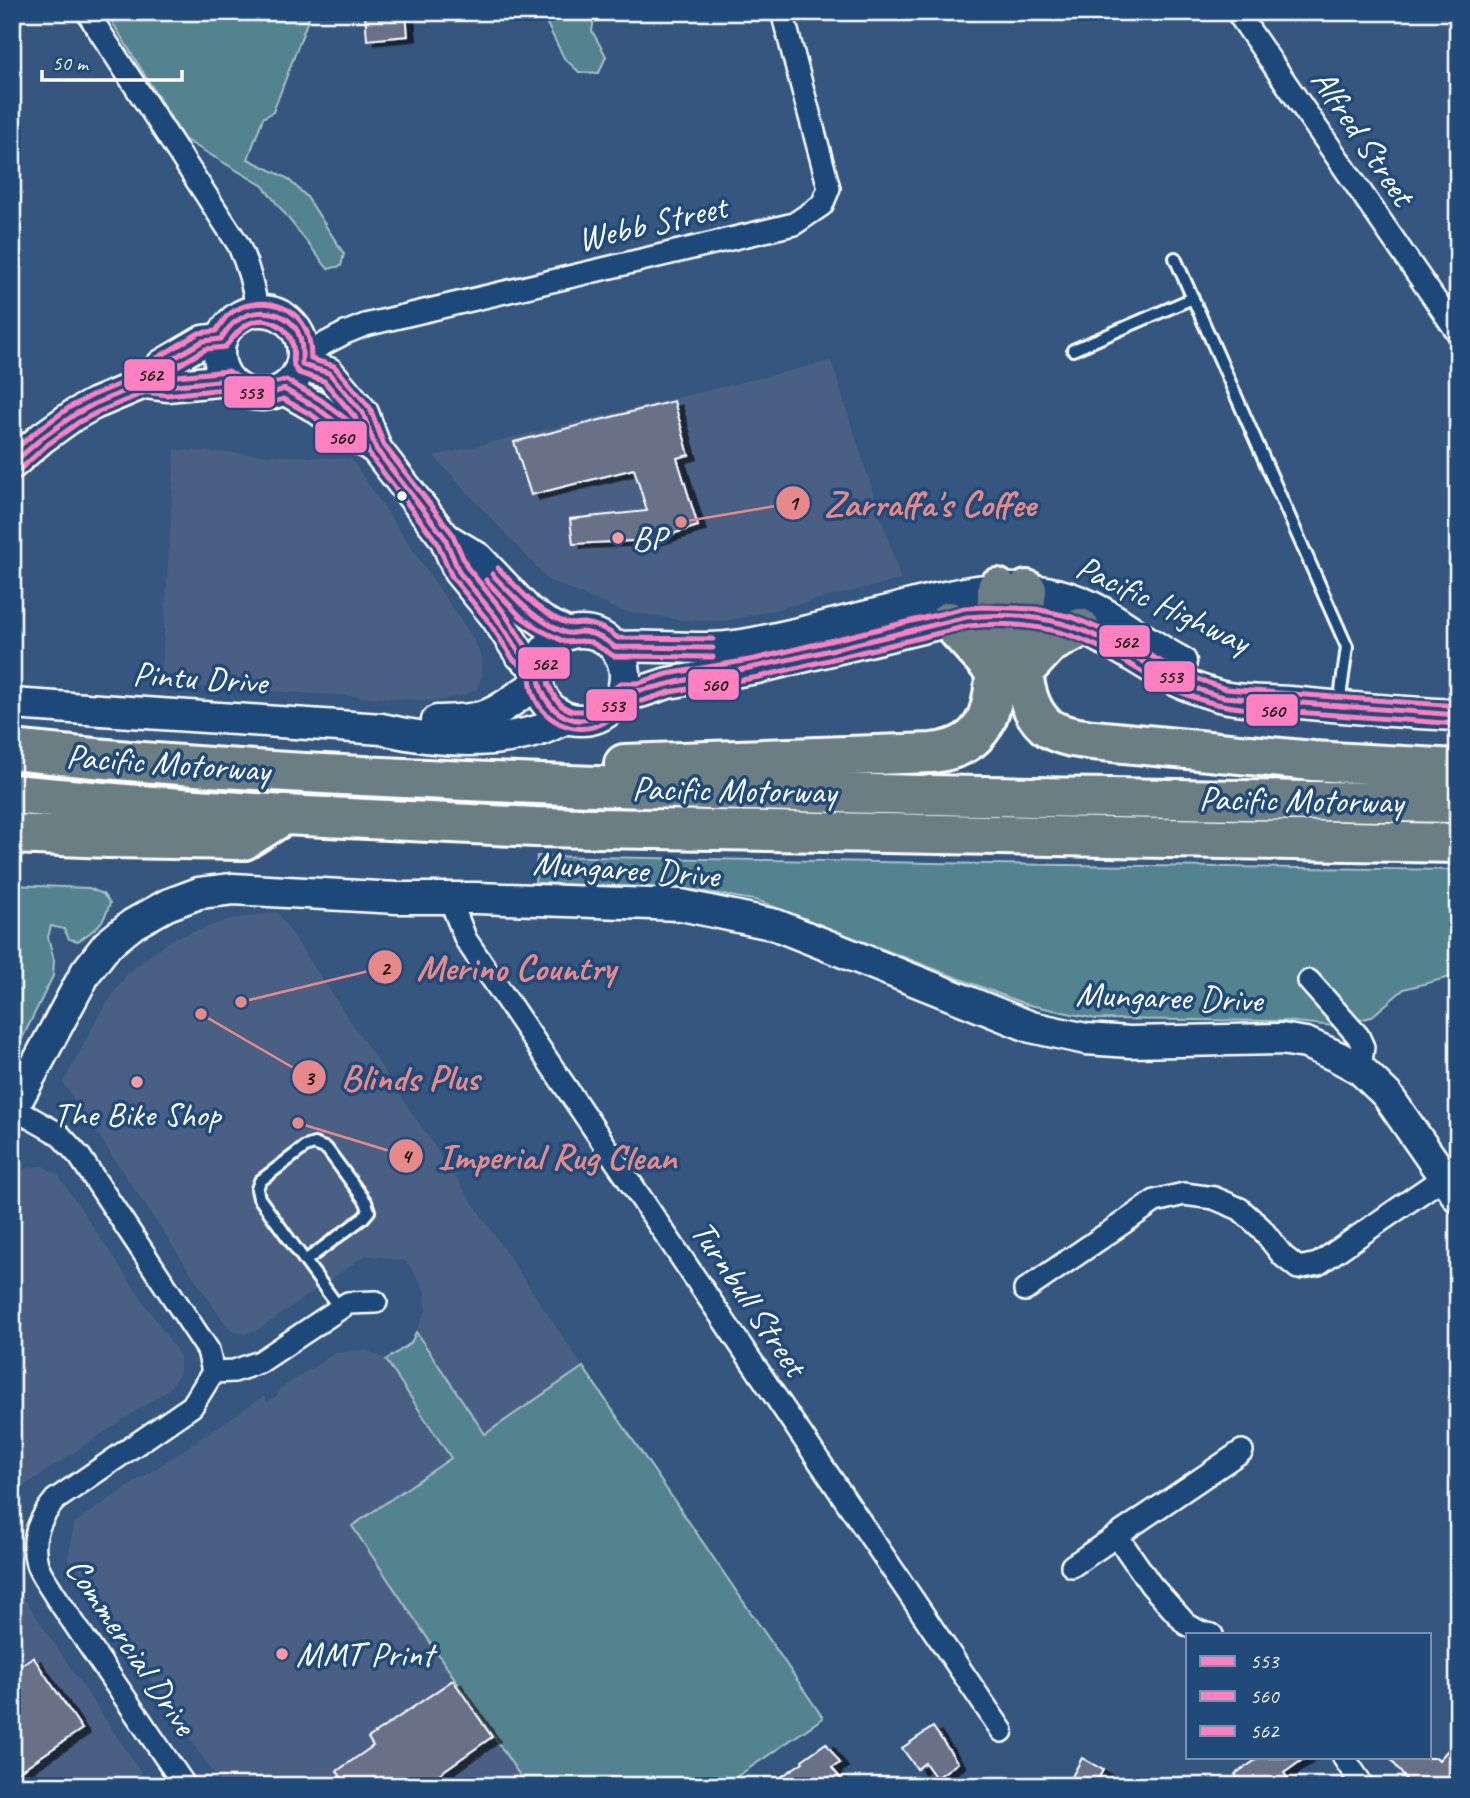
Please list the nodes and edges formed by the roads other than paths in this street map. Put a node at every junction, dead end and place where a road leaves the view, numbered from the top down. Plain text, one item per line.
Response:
1 (87, 12) edge
2 (782, 12) edge
3 (1237, 12) edge
4 (1175, 258) dead end
5 (1193, 298) junction
6 (257, 311) junction
7 (1458, 333) edge
8 (221, 339) junction
9 (1073, 350) dead end
10 (302, 360) junction
11 (228, 380) junction
12 (144, 383) junction
13 (284, 389) junction
14 (376, 449) junction
15 (12, 464) edge
16 (445, 538) junction
17 (1011, 602) junction
18 (949, 621) junction
19 (1080, 628) junction
20 (568, 634) junction
21 (615, 647) junction
22 (1010, 671) junction
23 (538, 677) junction
24 (623, 692) junction
25 (1286, 702) junction
26 (12, 704) edge
27 (1339, 708) junction
28 (1458, 715) edge
29 (567, 718) junction
30 (382, 729) junction
31 (12, 750) edge
32 (1458, 769) edge
33 (563, 785) junction
34 (12, 794) edge
35 (1458, 803) edge
36 (284, 815) junction
37 (12, 834) edge
38 (1458, 843) edge
39 (449, 897) junction
40 (1310, 981) dead end
41 (1360, 1069) junction
42 (13, 1109) edge
43 (1451, 1187) edge
44 (305, 1261) junction
45 (1025, 1290) dead end
46 (376, 1301) dead end
47 (340, 1309) junction
48 (213, 1372) junction
49 (1242, 1451) dead end
50 (1117, 1536) junction
51 (1072, 1566) dead end
52 (1204, 1633) edge
53 (1002, 1731) dead end
54 (1345, 1759) edge
55 (185, 1786) edge
56 (1363, 1786) edge

1 - 6 street
2 - 10 street, Webb Street
3 - 7 street, Alfred Street
4 - 5 lane
5 - 9 lane
5 - 27 lane
6 - 8 street
6 - 10 street
8 - 11 street
8 - 12 street
10 - 13 street
10 - 14 street
11 - 12 street
11 - 13 street
12 - 15 street
13 - 14 street
14 - 16 street
16 - 20 street
16 - 23 street
17 - 18 street, Pacific Highway
17 - 19 street, Pacific Highway
17 - 21 street, Pacific Highway
17 - 22 highway
17 - 25 street, Pacific Highway
18 - 22 highway
18 - 24 street, Pacific Highway
19 - 22 highway
19 - 25 street, Pacific Highway
20 - 21 street
20 - 23 street
21 - 24 street
22 - 32 highway
22 - 33 highway
23 - 29 street
23 - 30 street, Pintu Drive
24 - 29 street
25 - 27 street
26 - 30 street, Pintu Drive
27 - 28 street
29 - 30 street, Pintu Drive
31 - 33 highway, Pacific Motorway
33 - 35 highway, Pacific Motorway
34 - 36 highway, Pacific Motorway
36 - 37 highway
36 - 38 highway, Pacific Motorway
39 - 41 street, Mungaree Drive
39 - 42 street, Mungaree Drive
39 - 53 street, Turnbull Street
40 - 41 street
41 - 43 street, Mungaree Drive
42 - 48 street
43 - 45 street
44 - 44 lane
44 - 47 lane
46 - 47 street
47 - 48 street
48 - 55 street, Commercial Drive
49 - 50 street
50 - 51 street
50 - 52 street
54 - 56 street

